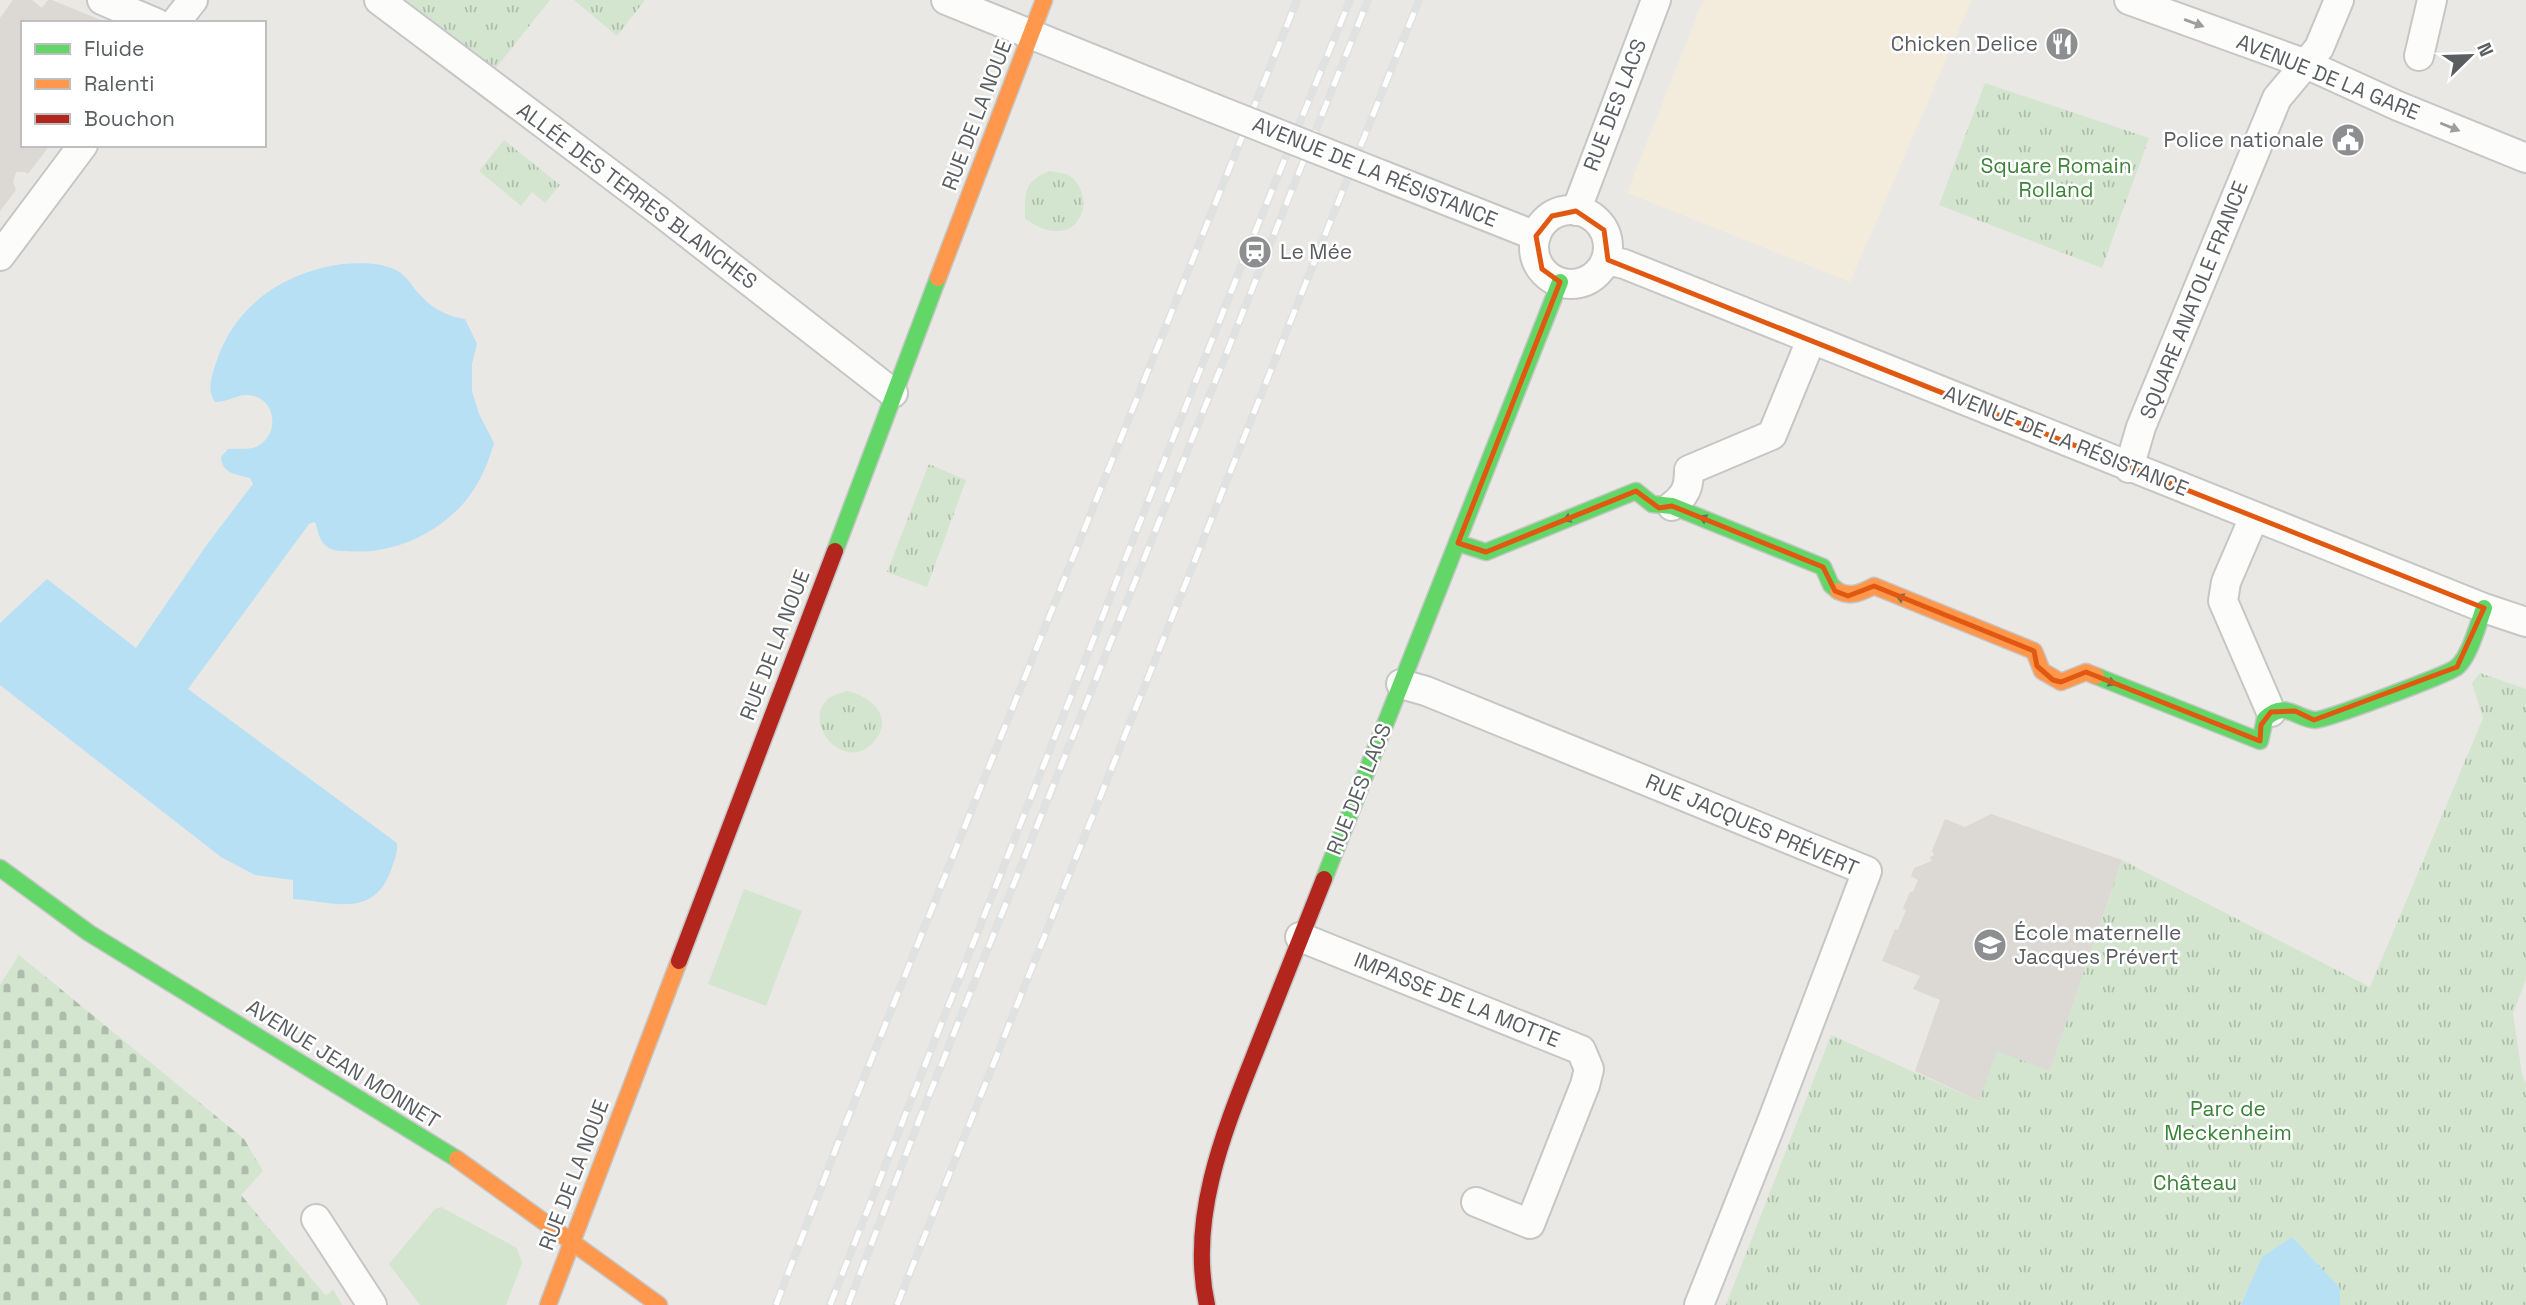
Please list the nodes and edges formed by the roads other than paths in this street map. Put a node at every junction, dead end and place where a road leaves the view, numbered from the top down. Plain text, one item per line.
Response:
1 (102, 0) edge
2 (193, 0) edge
3 (379, 0) edge
4 (946, 0) edge
5 (1044, 0) edge
6 (1656, 0) edge
7 (2129, 0) edge
8 (2339, 0) edge
9 (2432, 0) edge
10 (151, 21) edge
11 (177, 21) edge
12 (1030, 34) junction
13 (2419, 57) dead end
14 (2306, 64) junction
15 (82, 147) edge
16 (2526, 158) edge
17 (1576, 211) junction
18 (1536, 236) junction
19 (0, 256) edge
20 (1607, 260) junction
21 (1560, 282) junction
22 (1811, 340) junction
23 (893, 393) junction
24 (2129, 468) junction
25 (1672, 506) junction
26 (2254, 517) junction
27 (1458, 543) junction
28 (2484, 608) junction
29 (2526, 622) edge
30 (1401, 684) junction
31 (2271, 712) junction
32 (0, 868) edge
33 (1300, 937) junction
34 (1476, 1202) dead end
35 (316, 1219) dead end
36 (572, 1240) junction
37 (372, 1305) edge
38 (548, 1305) edge
39 (659, 1305) edge
40 (1207, 1305) edge
41 (1699, 1305) edge

1 - 10 street
2 - 11 street
3 - 23 street, ALLÉE DES TERRES BLANCHES
4 - 12 street, AVENUE DE LA RÉSISTANCE
5 - 12 street, RUE DE LA NOUE
6 - 17 street, RUE DES LACS
7 -> 14 street, AVENUE DE LA GARE
8 - 14 street, SQUARE ANATOLE FRANCE
9 - 13 street
12 - 18 street, AVENUE DE LA RÉSISTANCE, bridge
12 - 23 street, RUE DE LA NOUE
14 -> 16 street, AVENUE DE LA GARE
14 - 24 street, SQUARE ANATOLE FRANCE
15 - 19 street
17 - 18 street
17 - 20 street
18 - 21 street
20 - 21 street
20 - 22 street, AVENUE DE LA RÉSISTANCE
21 - 27 street, RUE DES LACS
22 - 24 street, AVENUE DE LA RÉSISTANCE
22 - 25 street
23 - 36 street, RUE DE LA NOUE
24 - 26 street, AVENUE DE LA RÉSISTANCE
25 -> 27 street
25 - 31 street
26 - 28 street, AVENUE DE LA RÉSISTANCE
26 - 31 street
27 - 30 street, RUE DES LACS
28 - 29 street, AVENUE DE LA RÉSISTANCE
28 - 31 street
30 - 33 street, RUE DES LACS
30 - 41 street, RUE JACQUES PRÉVERT
32 - 36 street, AVENUE JEAN MONNET
33 - 34 street, IMPASSE DE LA MOTTE
33 - 40 street, RUE DES LACS
35 - 37 street
36 - 38 street, RUE DE LA NOUE
36 - 39 street, AVENUE JEAN MONNET

